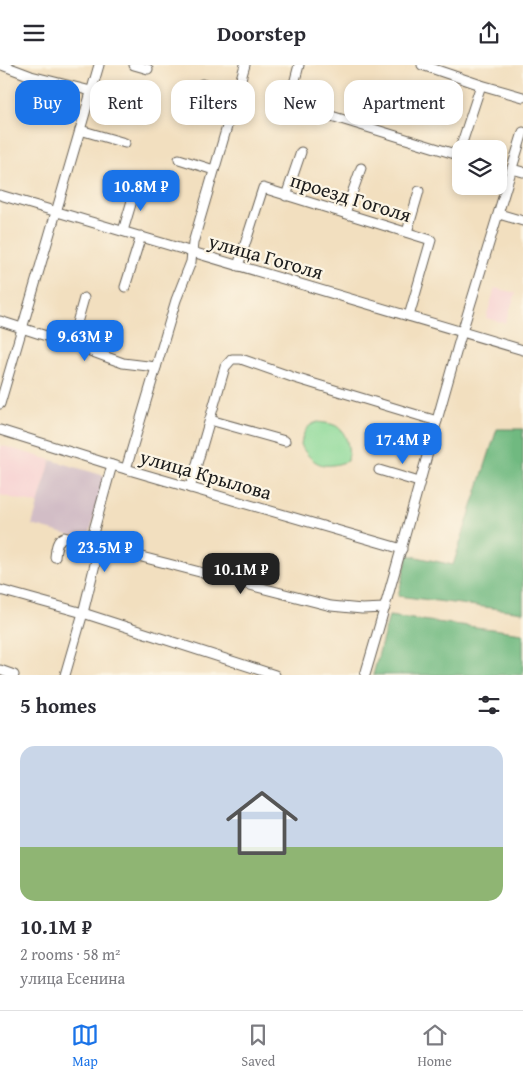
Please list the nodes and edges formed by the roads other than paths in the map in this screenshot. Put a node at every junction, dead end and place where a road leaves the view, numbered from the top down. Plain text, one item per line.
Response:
1 (2, 65) edge
2 (99, 65) edge
3 (134, 65) edge
4 (245, 65) edge
5 (299, 65) edge
6 (422, 65) edge
7 (148, 69) dead end
8 (94, 80) edge
9 (240, 80) edge
10 (482, 85) junction
11 (90, 91) edge
12 (90, 95) edge
13 (523, 97) edge
14 (227, 125) edge
15 (80, 130) junction
16 (523, 132) edge
17 (125, 143) dead end
18 (301, 151) dead end
19 (179, 159) dead end
20 (361, 168) dead end
21 (512, 169) junction
22 (214, 170) junction
23 (523, 172) edge
24 (136, 187) dead end
25 (419, 191) dead end
26 (0, 195) edge
27 (286, 196) junction
28 (56, 211) junction
29 (345, 213) junction
30 (499, 214) junction
31 (523, 221) edge
32 (123, 231) junction
33 (407, 232) junction
34 (141, 236) junction
35 (193, 253) junction
36 (238, 266) junction
37 (125, 287) dead end
38 (84, 298) dead end
39 (409, 316) junction
40 (0, 321) edge
41 (21, 327) junction
42 (462, 333) junction
43 (71, 344) junction
44 (523, 350) edge
45 (156, 367) junction
46 (0, 404) edge
47 (210, 420) junction
48 (438, 421) junction
49 (0, 430) edge
50 (285, 441) dead end
51 (112, 465) junction
52 (126, 469) junction
53 (379, 470) dead end
54 (419, 482) junction
55 (190, 488) junction
56 (94, 542) junction
57 (402, 549) junction
58 (98, 552) junction
59 (54, 557) dead end
60 (0, 591) edge
61 (385, 608) junction
62 (83, 613) junction
63 (0, 670) edge
64 (14, 675) edge
65 (64, 675) edge
66 (275, 675) edge
67 (365, 675) edge

1 - 11 street
2 - 8 street
3 - 7 street
4 - 9 street
5 - 10 street
6 - 10 street
10 - 13 street
12 - 15 street
14 - 22 street
15 - 17 street
15 - 28 street
16 - 21 street
18 - 27 street
19 - 22 street
20 - 29 street
21 - 23 street
21 - 30 street
22 - 35 street
24 - 32 street
25 - 33 street
26 - 28 street, улица Гоголя
27 - 29 street, проезд Гоголя
27 - 36 street, проезд Гоголя
28 - 32 street, улица Гоголя
28 - 41 street
29 - 33 street, проезд Гоголя
30 - 31 street
30 - 42 street
32 - 34 street, улица Гоголя
33 - 39 street, проезд Гоголя
34 - 35 street, улица Гоголя
34 - 37 street
35 - 36 street, улица Гоголя
35 - 45 street
36 - 39 street, улица Гоголя
38 - 43 street
39 - 42 street, улица Гоголя
40 - 41 street
41 - 43 street
41 - 46 street
42 - 44 street, улица Гоголя
42 - 48 street
43 - 45 street
45 - 52 street
47 - 48 street
47 - 50 street
47 - 55 street
48 - 54 street
49 - 51 street, улица Крылова
51 - 52 street, улица Крылова
51 - 56 street
52 - 55 street, улица Крылова
53 - 54 street
54 - 57 street
55 - 57 street, улица Крылова
56 - 58 street
56 - 59 street
57 - 61 street
58 - 61 street
58 - 62 street
60 - 62 street
61 - 67 street
62 - 65 street
62 - 66 street
63 - 64 street

